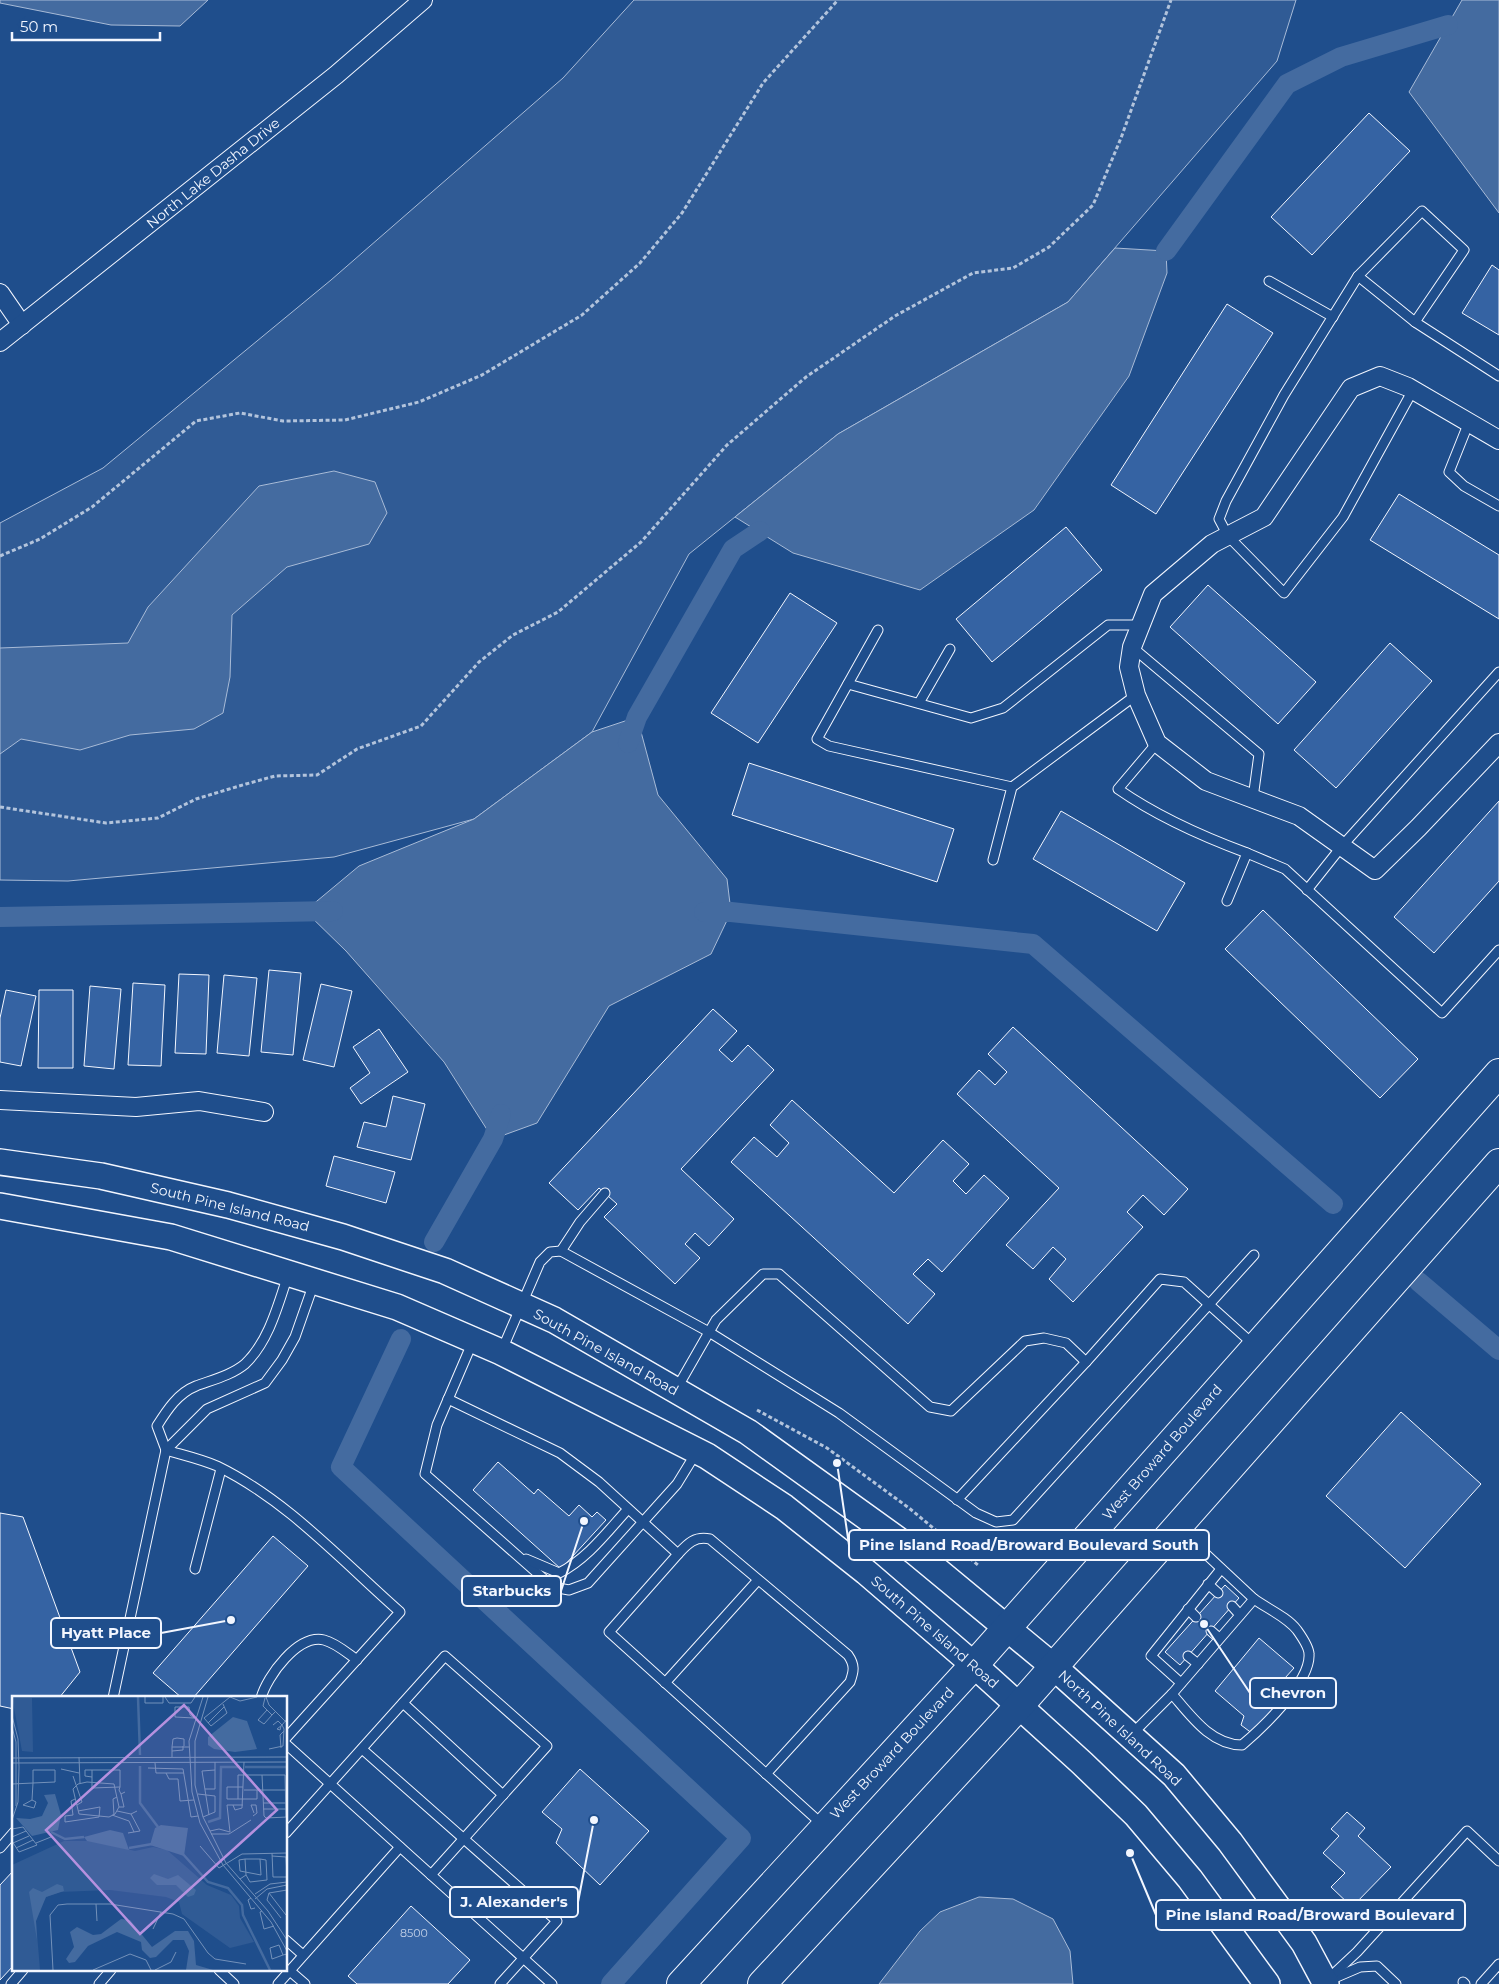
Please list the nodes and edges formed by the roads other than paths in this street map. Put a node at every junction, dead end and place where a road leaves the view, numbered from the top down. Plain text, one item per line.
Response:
1 (424, 0) edge
2 (1358, 276) junction
3 (1269, 281) dead end
4 (0, 293) edge
5 (1333, 317) junction
6 (1415, 322) junction
7 (22, 325) junction
8 (0, 342) edge
9 (1499, 376) edge
10 (1413, 390) junction
11 (1469, 422) junction
12 (1499, 440) edge
13 (1499, 506) edge
14 (1228, 536) junction
15 (1141, 625) junction
16 (878, 630) dead end
17 (1132, 648) junction
18 (950, 649) dead end
19 (1499, 672) edge
20 (848, 684) junction
21 (1136, 695) junction
22 (919, 703) junction
23 (1157, 743) junction
24 (1499, 743) edge
25 (1012, 787) junction
26 (1253, 798) junction
27 (1342, 846) junction
28 (1247, 853) junction
29 (993, 860) dead end
30 (1307, 890) junction
31 (1227, 901) dead end
32 (1499, 950) edge
33 (1499, 1073) edge
34 (0, 1100) edge
35 (264, 1112) dead end
36 (0, 1162) edge
37 (1499, 1163) edge
38 (605, 1193) dead end
39 (0, 1206) edge
40 (561, 1251) junction
41 (1254, 1255) dead end
42 (289, 1272) junction
43 (315, 1280) junction
44 (522, 1306) junction
45 (1208, 1306) junction
46 (710, 1332) junction
47 (474, 1340) junction
48 (1255, 1346) junction
49 (501, 1352) junction
50 (1086, 1362) junction
51 (675, 1391) junction
52 (448, 1398) junction
53 (166, 1450) junction
54 (697, 1450) junction
55 (221, 1469) junction
56 (957, 1500) junction
57 (628, 1509) junction
58 (642, 1522) junction
59 (1176, 1526) junction
60 (512, 1551) junction
61 (678, 1554) junction
62 (195, 1569) dead end
63 (1221, 1569) junction
64 (758, 1580) junction
65 (1208, 1584) junction
66 (1218, 1593) dead end
67 (1254, 1599) junction
68 (1232, 1606) dead end
69 (1188, 1609) junction
70 (1240, 1615) junction
71 (1196, 1617) dead end
72 (1007, 1628) junction
73 (1211, 1630) dead end
74 (1165, 1637) junction
75 (1219, 1638) junction
76 (1173, 1644) dead end
77 (1188, 1656) dead end
78 (357, 1660) junction
79 (1198, 1664) junction
80 (974, 1665) junction
81 (1054, 1667) junction
82 (665, 1683) junction
83 (1181, 1683) junction
84 (1172, 1694) junction
85 (113, 1696) edge
86 (263, 1696) edge
87 (403, 1703) junction
88 (1019, 1706) junction
89 (288, 1736) edge
90 (1130, 1736) junction
91 (288, 1746) edge
92 (362, 1749) junction
93 (766, 1774) junction
94 (330, 1784) junction
95 (503, 1795) junction
96 (824, 1826) junction
97 (288, 1831) edge
98 (12, 1834) edge
99 (464, 1839) junction
100 (400, 1847) junction
101 (0, 1848) edge
102 (1499, 1860) edge
103 (431, 1875) junction
104 (1389, 1916) junction
105 (1399, 1925) dead end
106 (288, 1942) edge
107 (304, 1955) junction
108 (523, 1958) junction
109 (1499, 1964) edge
110 (290, 1971) junction
111 (21, 1972) edge
112 (109, 1972) edge
113 (221, 1972) edge
114 (1325, 1983) edge
115 (11, 1984) edge
116 (99, 1984) edge
117 (234, 1984) edge
118 (278, 1984) edge
119 (305, 1984) edge
120 (500, 1984) edge
121 (552, 1984) edge
122 (682, 1984) edge
123 (762, 1984) edge
124 (1267, 1984) edge
125 (1396, 1984) edge
126 (1481, 1984) edge

1 - 7 street, North Lake Dasha Drive
2 - 5 lane
2 - 6 lane
2 - 6 lane
3 - 5 lane
4 - 7 street
5 - 14 lane
6 - 9 lane
7 - 8 street, North Lake Dasha Drive
10 - 11 street
10 - 14 street
10 - 14 lane
11 - 12 street
11 - 13 lane
14 - 15 street
15 - 17 street
15 - 22 lane
16 - 20 lane
17 - 21 street
17 - 26 lane
18 - 22 lane
19 - 27 lane
20 - 22 lane
20 - 25 lane
21 - 23 street
21 - 25 lane
23 - 26 street
23 - 28 lane
24 - 27 street
25 - 29 lane
26 - 27 street
27 - 30 lane
28 - 30 lane
28 - 31 lane
30 - 32 lane
33 - 48 main road, West Broward Boulevard
34 - 35 street
36 - 44 main road, South Pine Island Road
37 - 59 main road
38 - 40 lane
39 - 42 main road, South Pine Island Road
40 - 44 lane
40 - 46 lane
41 - 45 lane
42 - 43 main road, South Pine Island Road
42 - 53 lane
43 - 47 main road, South Pine Island Road
43 - 53 lane
44 - 49 lane
44 - 51 main road, South Pine Island Road
45 - 48 lane
45 - 50 lane
45 - 56 lane
46 - 50 lane
46 - 51 lane
46 - 56 lane
47 - 49 main road, South Pine Island Road
47 - 52 lane
48 - 72 main road, West Broward Boulevard
49 - 54 main road, South Pine Island Road
50 - 56 lane
51 - 72 main road, South Pine Island Road
52 - 57 lane
52 - 60 lane
53 - 55 lane
53 - 85 lane
54 - 58 lane
54 - 80 main road, South Pine Island Road
55 - 62 lane
55 - 78 lane
57 - 58 lane
57 - 60 lane
58 - 60 lane
58 - 61 lane
59 - 63 lane
59 - 81 main road
61 - 64 lane
61 - 82 lane
63 - 65 lane
63 - 67 lane
64 - 82 lane
64 - 93 lane
65 - 66 lane
65 - 69 lane
67 - 70 lane
67 - 84 lane
68 - 70 lane
69 - 71 lane
69 - 74 lane
70 - 75 lane
72 - 80 main road, West Broward Boulevard
72 - 81 main road, South Pine Island Road
73 - 75 lane
74 - 76 lane
74 - 83 lane
75 - 79 lane
77 - 79 lane
78 - 86 lane
78 - 89 lane
79 - 83 lane
80 - 88 main road, South Pine Island Road
80 - 96 main road, West Broward Boulevard
81 - 88 main road
81 - 90 main road, North Pine Island Road
82 - 93 lane
83 - 84 lane
84 - 90 lane
87 - 92 lane
87 - 95 lane
87 - 95 lane
88 - 123 main road
88 - 124 main road
90 - 114 main road, North Pine Island Road
91 - 94 lane
92 - 94 lane
92 - 99 lane
93 - 96 lane
94 - 97 lane
94 - 100 lane
95 - 99 lane
96 - 122 main road, West Broward Boulevard
98 - 101 lane
99 - 103 lane
99 - 108 lane
100 - 103 lane
100 - 107 lane
102 - 104 lane
103 - 108 lane
104 - 105 lane
104 - 114 lane
106 - 107 lane
107 - 110 lane
108 - 120 lane
108 - 121 lane
109 - 126 lane
110 - 118 lane
110 - 119 lane
111 - 115 lane
112 - 116 lane
113 - 117 lane
114 - 125 lane

